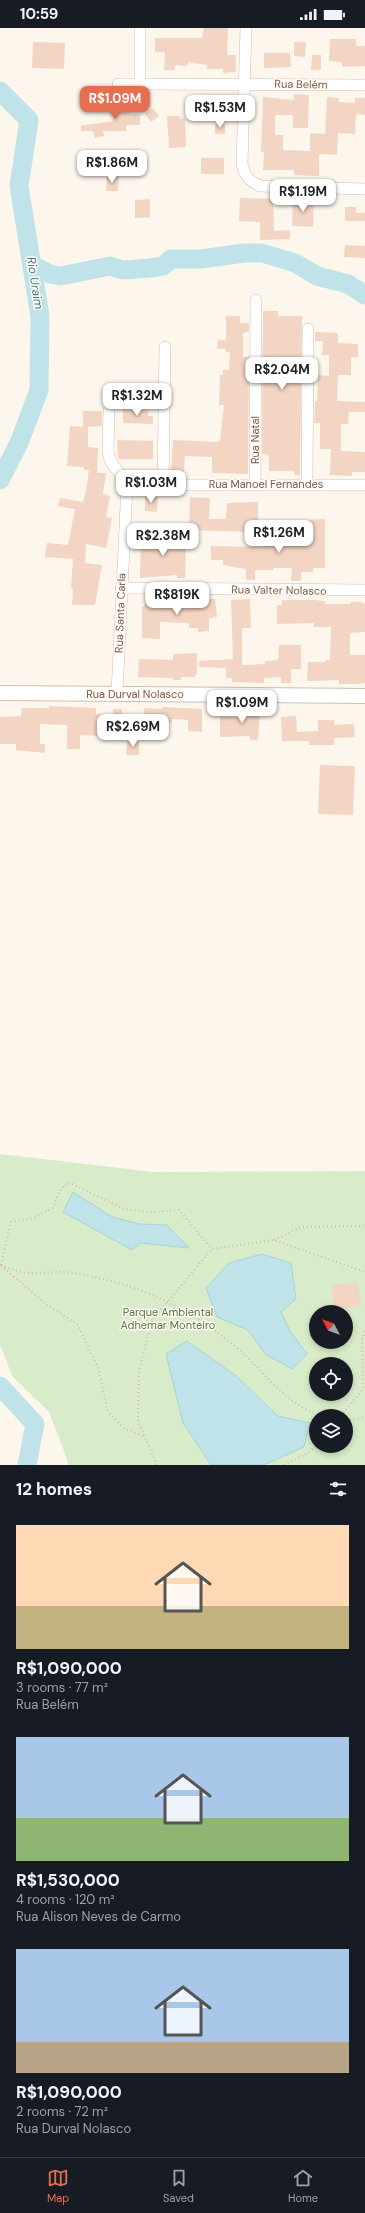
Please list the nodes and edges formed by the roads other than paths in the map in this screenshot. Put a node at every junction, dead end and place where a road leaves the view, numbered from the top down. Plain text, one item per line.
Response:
1 (140, 28) edge
2 (246, 28) edge
3 (140, 83) junction
4 (244, 83) junction
5 (118, 84) dead end
6 (365, 85) edge
7 (365, 189) edge
8 (256, 300) dead end
9 (308, 328) dead end
10 (165, 347) dead end
11 (109, 410) dead end
12 (163, 484) junction
13 (255, 484) junction
14 (308, 484) junction
15 (127, 485) junction
16 (365, 485) edge
17 (121, 588) junction
18 (365, 590) edge
19 (0, 693) edge
20 (117, 694) junction
21 (365, 696) edge

1 - 3 street
2 - 4 street
3 - 4 street, Rua Belém
3 - 5 street, Rua Belém
4 - 6 street, Rua Belém
4 - 7 street
8 - 13 street, Rua Natal
9 - 14 street
10 - 12 street
11 - 15 street
12 - 13 street, Rua Manoel Fernandes
12 - 15 street, Rua Manoel Fernandes
13 - 14 street, Rua Manoel Fernandes
14 - 16 street, Rua Manoel Fernandes
15 - 17 street, Rua Santa Carla
17 - 18 street, Rua Valter Nolasco
17 - 20 street, Rua Santa Carla
19 - 20 street, Rua Durval Nolasco
20 - 21 street, Rua Durval Nolasco

